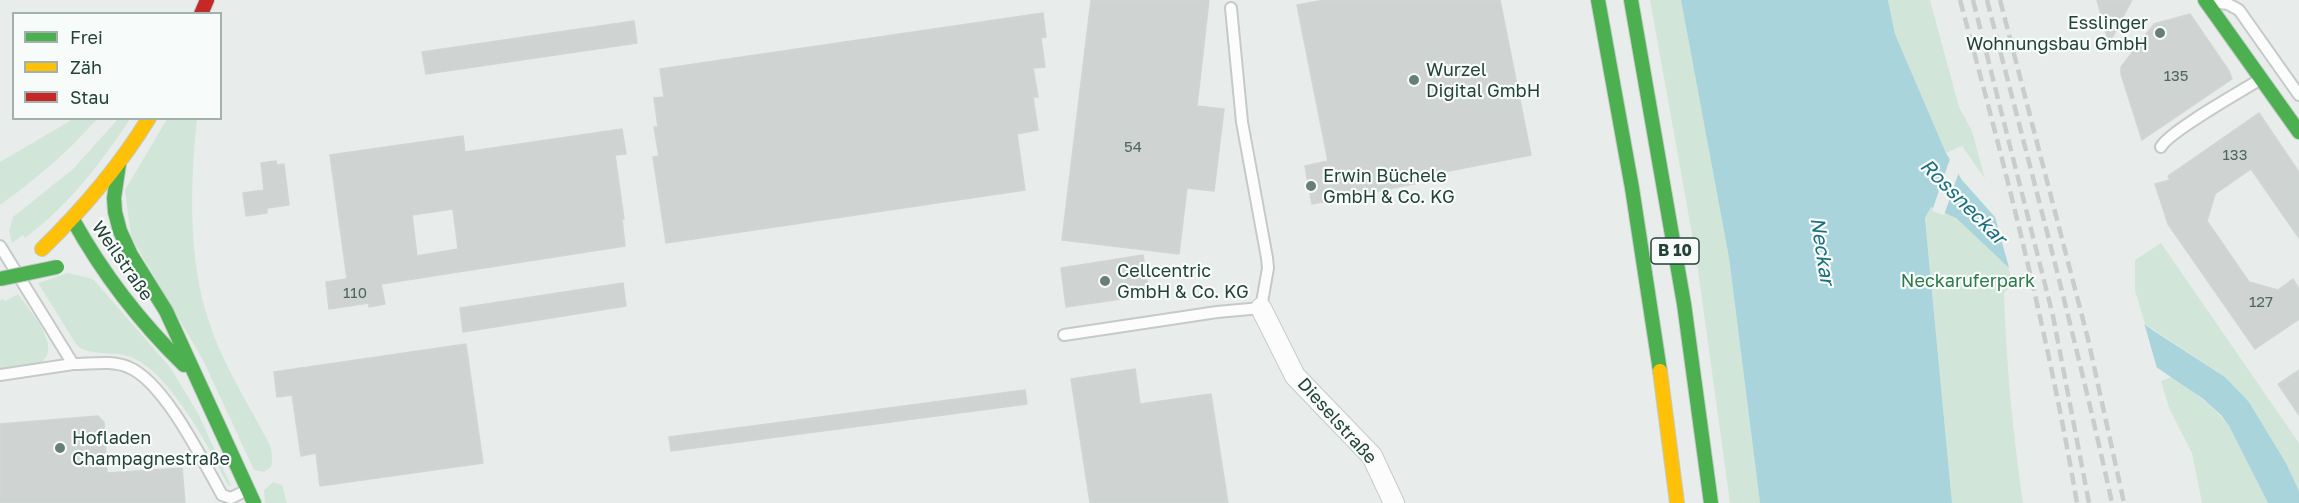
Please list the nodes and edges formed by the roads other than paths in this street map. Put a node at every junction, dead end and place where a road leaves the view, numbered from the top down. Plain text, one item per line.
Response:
1 (1598, 0) edge
2 (1630, 0) edge
3 (2205, 0) edge
4 (1231, 8) dead end
5 (2261, 78) junction
6 (2299, 95) edge
7 (148, 120) edge
8 (2299, 132) edge
9 (2160, 147) dead end
10 (119, 164) junction
11 (73, 220) junction
12 (0, 246) edge
13 (134, 260) junction
14 (0, 278) edge
15 (111, 281) junction
16 (1262, 308) junction
17 (1064, 335) dead end
18 (73, 364) junction
19 (194, 374) junction
20 (0, 375) edge
21 (248, 489) junction
22 (254, 503) edge
23 (1394, 503) edge
24 (1677, 503) edge
25 (1711, 503) edge

1 - 24 main road, B 10
2 - 25 main road, B 10
3 - 5 main road
3 - 6 lane
4 - 16 lane
5 - 8 main road
5 - 9 lane
7 - 10 main road, Weilstraße
10 - 11 main road, Weilstraße
10 - 13 main road, Weilstraße
11 - 13 main road
11 - 14 main road
11 - 15 main road, Weilstraße
12 - 18 lane
13 - 19 main road, Weilstraße
14 - 15 main road, bridge
15 - 19 main road, Weilstraße
16 - 17 lane
16 - 23 street, Dieselstraße
18 - 20 lane
18 - 21 lane
19 - 21 main road, Weilstraße
21 - 22 main road, Weilstraße

